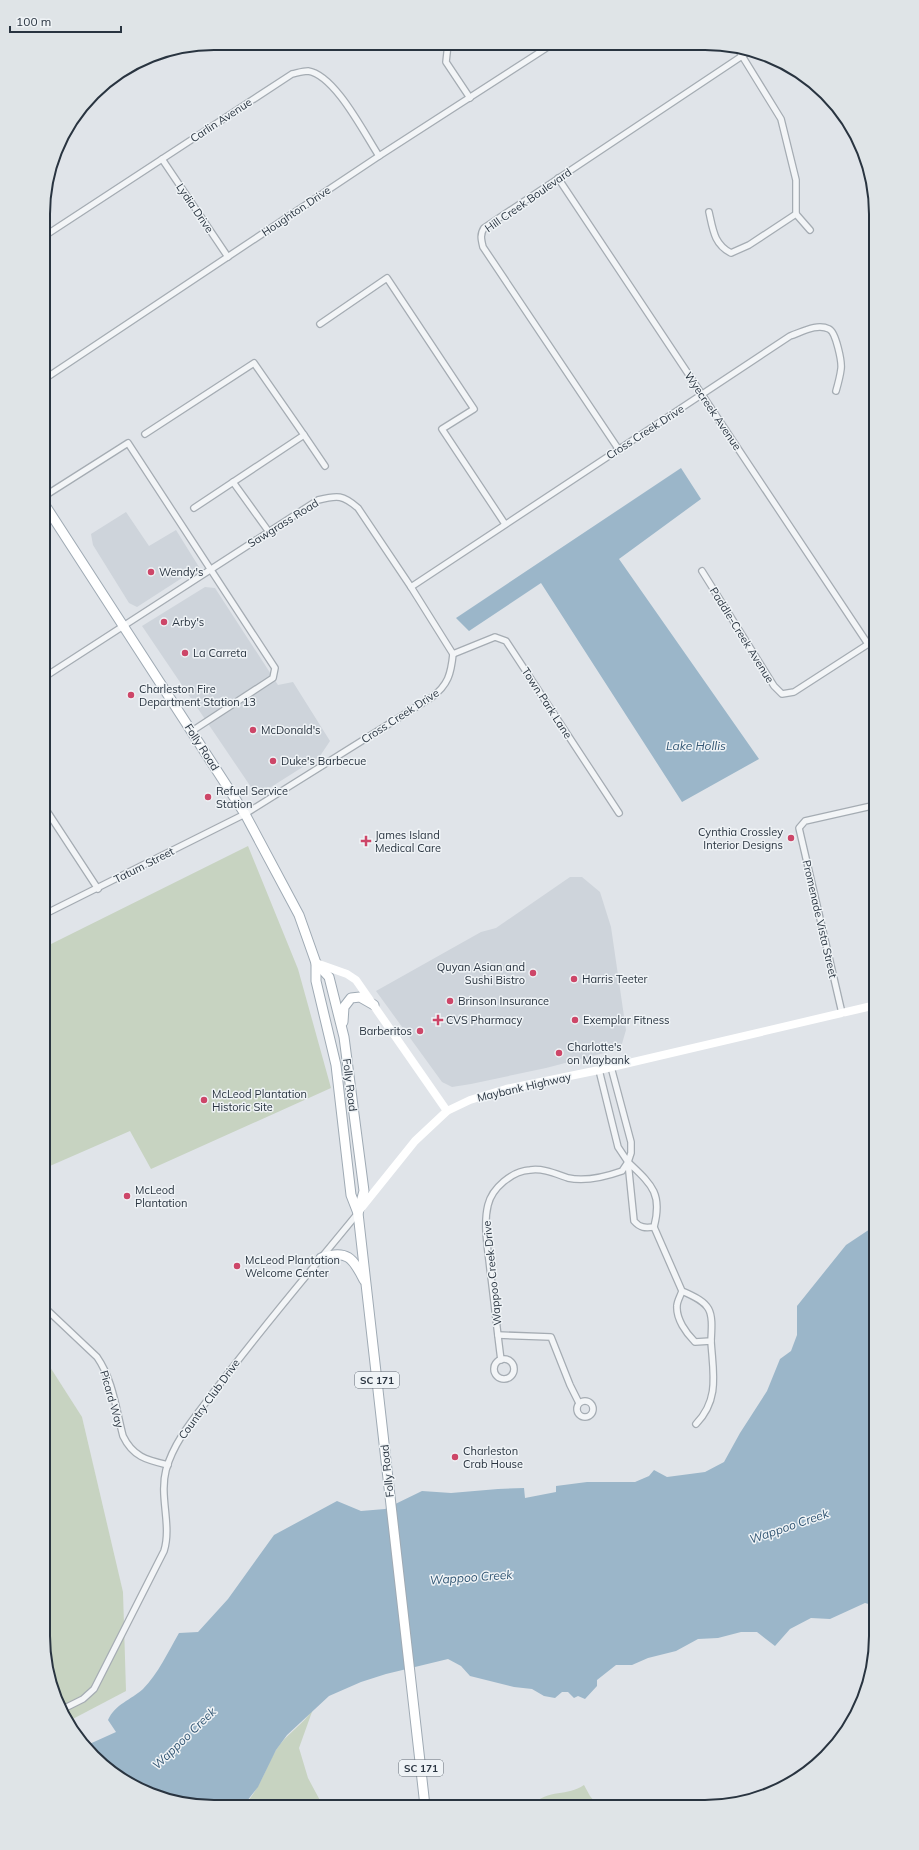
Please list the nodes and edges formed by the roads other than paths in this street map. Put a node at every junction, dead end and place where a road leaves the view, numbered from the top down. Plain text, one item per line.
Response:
1 (447, 50) edge
2 (543, 50) edge
3 (743, 56) joint
4 (470, 98) junction
5 (379, 156) junction
6 (162, 159) junction
7 (558, 178) junction
8 (709, 212) dead end
9 (796, 214) junction
10 (810, 230) dead end
11 (50, 232) edge
12 (228, 257) junction
13 (320, 324) dead end
14 (50, 375) edge
15 (836, 391) dead end
16 (703, 395) junction
17 (145, 434) dead end
18 (304, 435) junction
19 (619, 450) junction
20 (325, 466) dead end
21 (233, 482) junction
22 (50, 492) edge
23 (194, 508) dead end
24 (50, 513) edge
25 (505, 524) junction
26 (269, 532) junction
27 (210, 569) junction
28 (702, 571) dead end
29 (411, 587) junction
30 (124, 625) junction
31 (868, 644) joint
32 (453, 654) junction
33 (50, 673) edge
34 (192, 731) junction
35 (869, 807) edge
36 (619, 813) dead end
37 (245, 814) junction
38 (50, 816) edge
39 (98, 888) junction
40 (50, 912) edge
41 (316, 963) junction
42 (374, 1005) junction
43 (869, 1007) edge
44 (842, 1013) junction
45 (344, 1038) junction
46 (611, 1067) junction
47 (599, 1070) junction
48 (448, 1111) junction
49 (628, 1162) junction
50 (358, 1213) junction
51 (654, 1227) junction
52 (321, 1258) junction
53 (367, 1286) junction
54 (682, 1291) junction
55 (50, 1313) edge
56 (498, 1335) junction
57 (711, 1341) junction
58 (501, 1360) dead end
59 (579, 1404) dead end
60 (696, 1424) dead end
61 (168, 1465) junction
62 (66, 1707) edge
63 (424, 1800) edge

1 - 4 street
2 - 4 street, Houghton Drive
3 - 7 street, Hill Creek Boulevard
3 - 9 street
4 - 5 street, Houghton Drive
5 - 6 street, Carlin Avenue
5 - 12 street, Houghton Drive
6 - 11 street, Carlin Avenue
6 - 12 street, Lydia Drive
7 - 16 street, Wyecreek Avenue
7 - 19 street, Hill Creek Boulevard
8 - 9 street
9 - 10 street
12 - 14 street, Houghton Drive
13 - 25 street
15 - 16 street, Cross Creek Drive
16 - 19 street, Cross Creek Drive
16 - 31 street, Wyecreek Avenue
17 - 18 street
18 - 20 street
18 - 21 street
19 - 25 street, Cross Creek Drive
21 - 23 street
21 - 26 street
22 - 27 street
24 - 30 main road, Folly Road
25 - 29 street, Cross Creek Drive
26 - 27 street, Sawgrass Road
26 - 29 street, Sawgrass Road
27 - 30 street, Sawgrass Road
27 - 34 street
28 - 31 street, Paddle-Creek Avenue
29 - 32 street, Sawgrass Road
30 - 33 street, Sawgrass Road
30 - 34 main road, Folly Road
32 - 36 street, Town Park Lane
32 - 37 street, Cross Creek Drive
34 - 37 main road, Folly Road
35 - 44 street, Promenade Vista Street
37 - 39 street, Tatum Street
37 - 41 main road, Folly Road
38 - 39 street
39 - 40 street, Tatum Street
41 - 42 main road
41 - 45 main road, Folly Road
41 - 50 main road, Folly Road
42 - 45 main road
42 - 48 main road
43 - 44 main road, Maybank Highway
44 - 46 main road, Maybank Highway
45 - 50 main road, Folly Road
46 - 47 main road, Maybank Highway
46 - 49 street
47 - 48 main road, Maybank Highway
47 - 49 street
48 - 50 main road, Maybank Highway
49 - 51 street
49 - 51 street
49 - 56 street, Wappoo Creek Drive
50 - 52 street, Country Club Drive
50 - 53 main road, Folly Road / SC 171
51 - 54 street
52 - 53 main road
52 - 61 street, Country Club Drive
53 - 63 main road, Folly Road / SC 171
54 - 57 street
54 - 57 street
55 - 61 street, Picard Way
56 - 58 street, Wappoo Creek Drive
56 - 59 street
57 - 60 street
61 - 62 street, Country Club Drive

